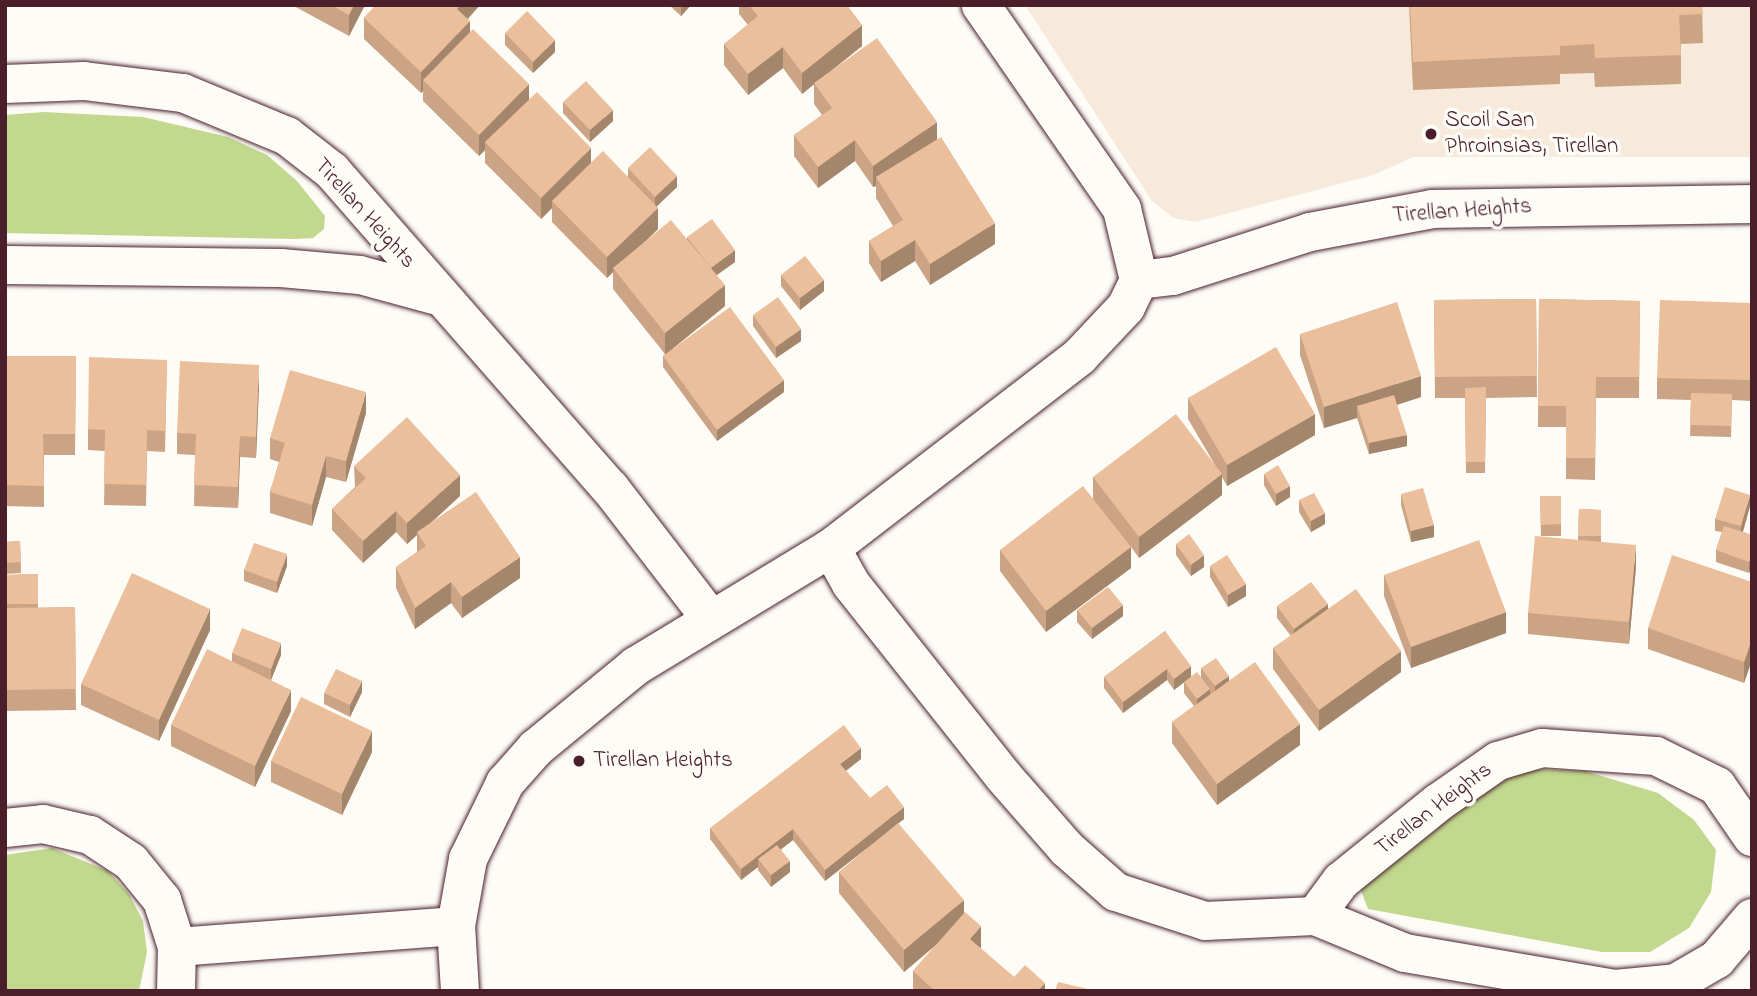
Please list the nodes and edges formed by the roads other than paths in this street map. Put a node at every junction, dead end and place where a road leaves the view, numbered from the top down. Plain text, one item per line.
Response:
1 (981, 5) edge
2 (5, 84) edge
3 (1752, 204) edge
4 (5, 265) edge
5 (1139, 280) junction
6 (434, 295) junction
7 (831, 548) junction
8 (711, 619) junction
9 (5, 828) edge
10 (1752, 837) edge
11 (1315, 916) junction
12 (1752, 918) edge
13 (456, 926) junction
14 (177, 947) junction
15 (176, 991) edge
16 (460, 991) edge

1 - 5 street
2 - 6 street, Tirellan Heights
3 - 5 street, Tirellan Heights
4 - 6 street, Tirellan Heights
5 - 7 street
6 - 8 street, Tirellan Heights
7 - 8 street
7 - 11 street
8 - 13 street
9 - 14 street
10 - 11 street, Tirellan Heights
11 - 12 street
13 - 14 street
13 - 16 street
14 - 15 street

